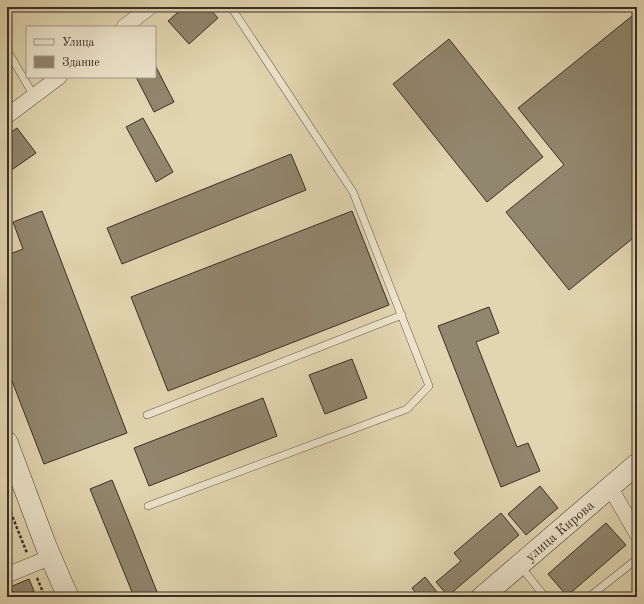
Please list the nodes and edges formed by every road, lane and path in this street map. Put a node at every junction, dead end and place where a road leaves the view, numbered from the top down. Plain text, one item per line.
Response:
1 (150, 7) edge
2 (231, 7) edge
3 (125, 26) edge
4 (7, 50) edge
5 (58, 78) edge
6 (34, 96) junction
7 (7, 116) edge
8 (402, 315) junction
9 (147, 415) dead end
10 (7, 442) edge
11 (637, 464) edge
12 (610, 487) junction
13 (7, 503) edge
14 (148, 506) dead end
15 (637, 534) edge
16 (51, 557) junction
17 (637, 559) edge
18 (31, 565) junction
19 (520, 565) junction
20 (7, 575) edge
21 (45, 597) edge
22 (68, 597) edge
23 (482, 597) edge
24 (545, 597) edge
25 (589, 597) edge

1 - 3 street
2 - 8 lane
4 - 6 lane
5 - 6 street
6 - 7 street
8 - 9 lane
8 - 14 lane
10 - 16 main road
11 - 12 main road, улица Кирова
12 - 15 street
12 - 19 main road, улица Кирова
13 - 18 path
16 - 18 street
16 - 22 main road
17 - 25 lane
18 - 20 street
18 - 21 path
19 - 23 main road, улица Кирова
19 - 24 lane

